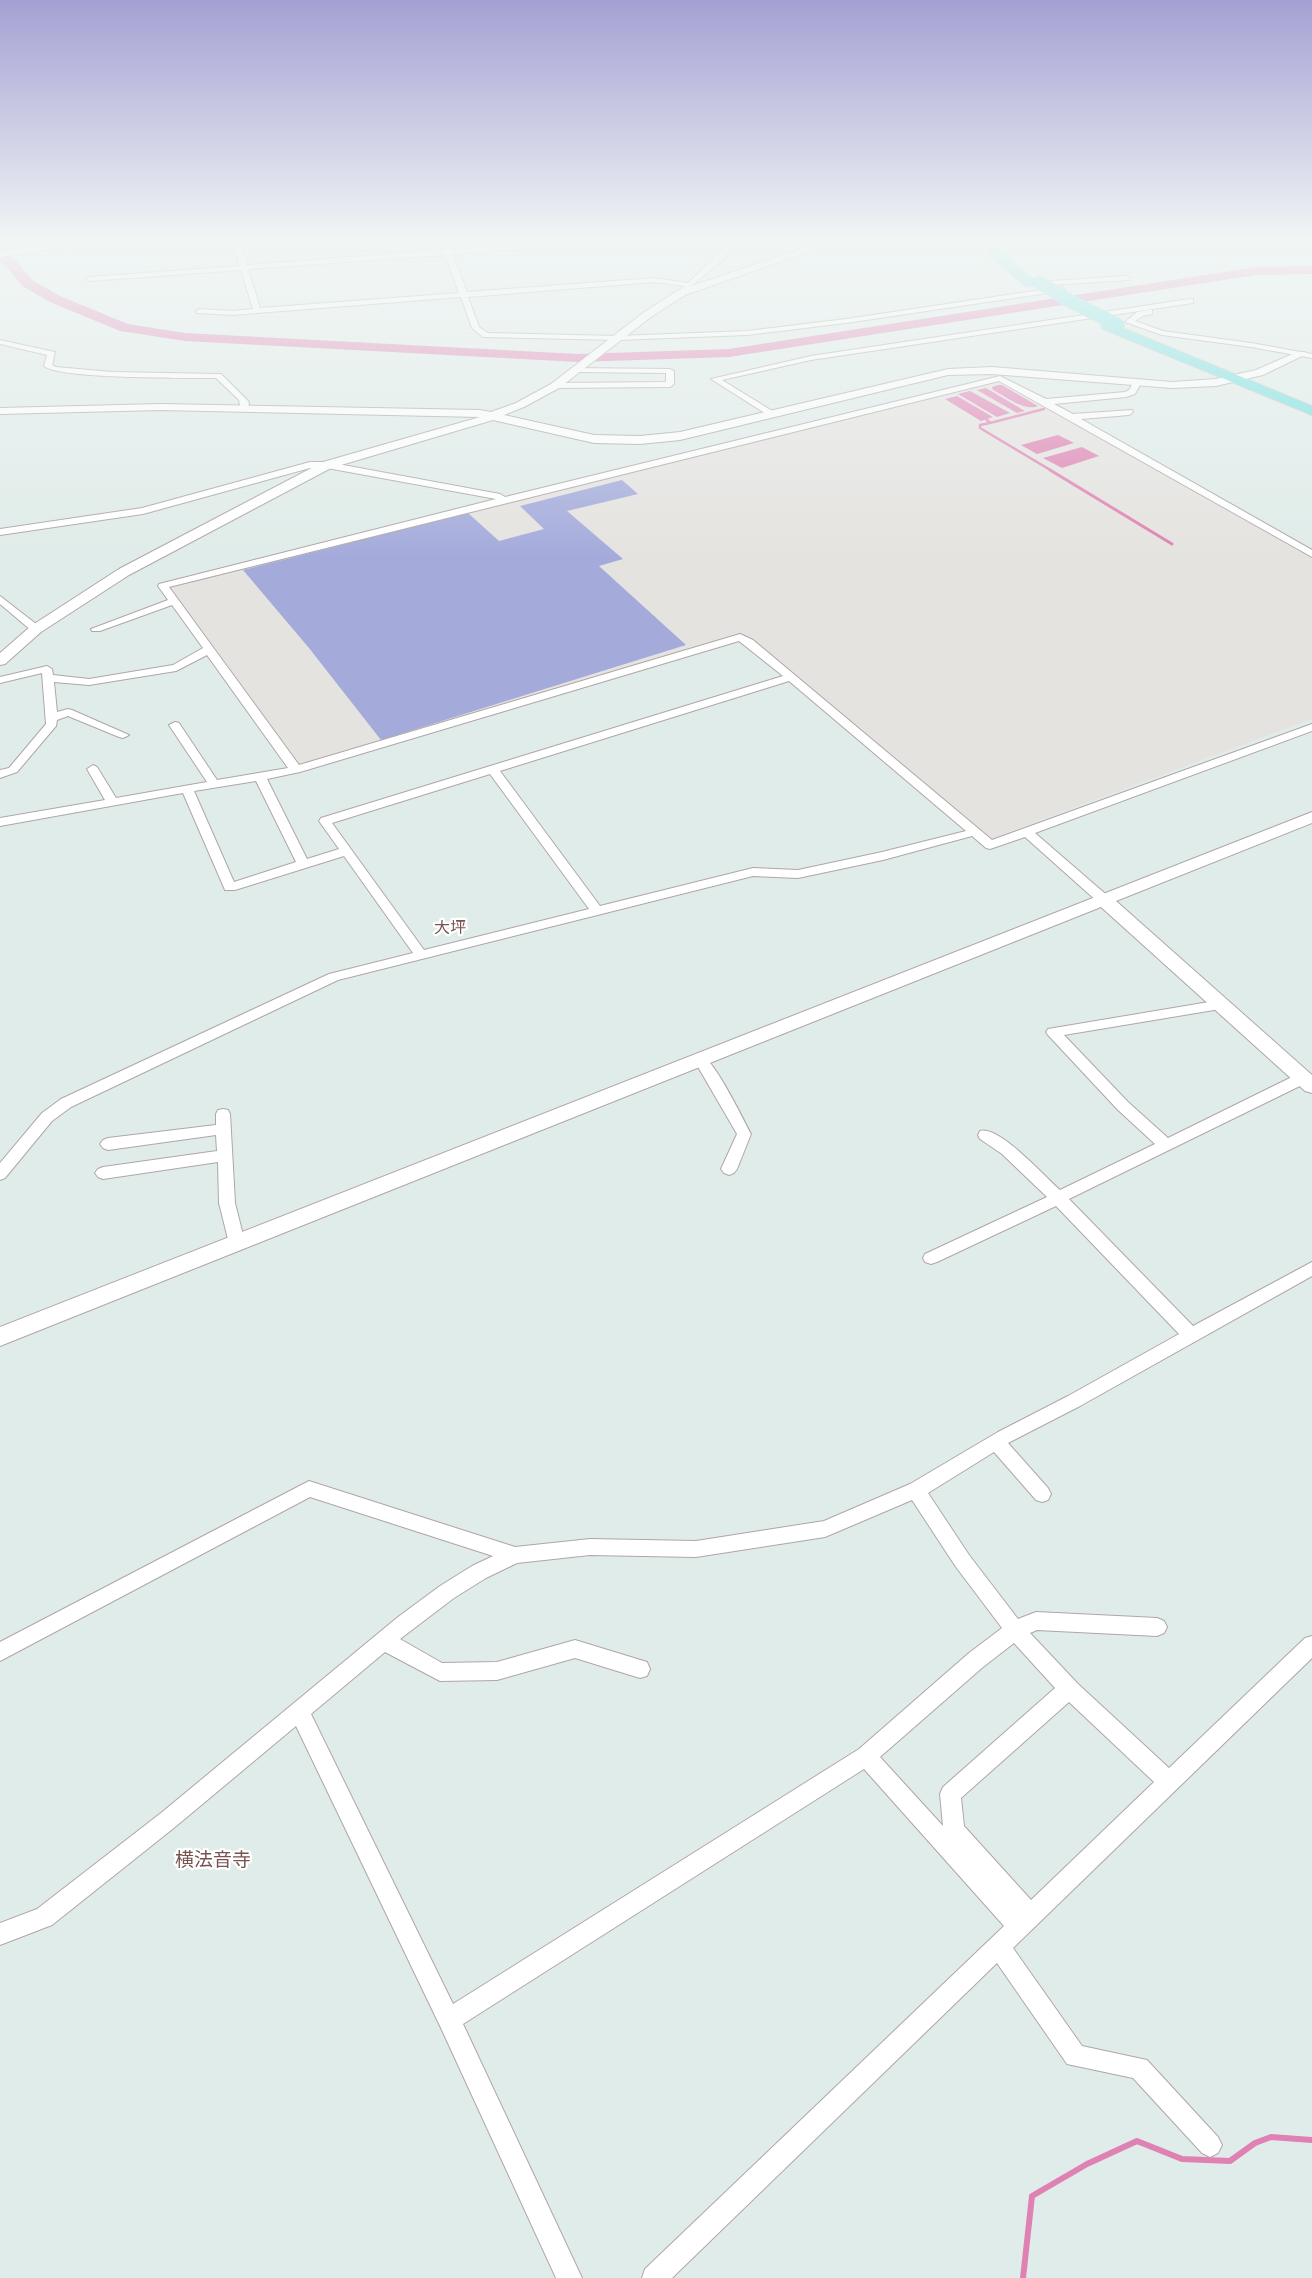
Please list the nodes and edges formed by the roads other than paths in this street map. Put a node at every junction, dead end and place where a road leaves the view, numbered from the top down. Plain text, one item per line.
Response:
1 (14, 345) edge
2 (608, 345) edge
3 (899, 345) edge
4 (1159, 345) edge
5 (1253, 345) edge
6 (1306, 355) edge
7 (576, 370) junction
8 (1238, 378) junction
9 (1136, 385) junction
10 (555, 386) junction
11 (1045, 402) junction
12 (1312, 405) edge
13 (244, 408) junction
14 (0, 411) edge
15 (1312, 411) edge
16 (1129, 412) dead end
17 (771, 414) junction
18 (492, 417) junction
19 (1072, 417) junction
20 (327, 465) junction
21 (507, 498) junction
22 (0, 532) edge
23 (1312, 554) edge
24 (0, 599) edge
25 (174, 601) junction
26 (36, 629) junction
27 (96, 629) dead end
28 (208, 649) junction
29 (0, 661) edge
30 (790, 677) junction
31 (47, 678) junction
32 (0, 680) edge
33 (52, 718) junction
34 (175, 725) dead end
35 (1312, 726) edge
36 (123, 735) dead end
37 (93, 769) dead end
38 (296, 770) junction
39 (493, 770) junction
40 (0, 774) edge
41 (260, 776) junction
42 (214, 784) junction
43 (187, 789) junction
44 (112, 802) junction
45 (1312, 818) edge
46 (0, 822) edge
47 (975, 832) junction
48 (1028, 833) junction
49 (346, 851) junction
50 (304, 865) junction
51 (1104, 900) junction
52 (596, 911) junction
53 (421, 955) junction
54 (1221, 1004) junction
55 (701, 1060) junction
56 (1308, 1082) edge
57 (985, 1135) dead end
58 (108, 1144) dead end
59 (1166, 1145) junction
60 (225, 1156) junction
61 (729, 1169) dead end
62 (103, 1173) dead end
63 (0, 1174) edge
64 (1058, 1198) junction
65 (237, 1243) junction
66 (931, 1258) dead end
67 (1312, 1268) edge
68 (1192, 1336) junction
69 (0, 1337) edge
70 (996, 1442) junction
71 (916, 1490) junction
72 (1042, 1494) dead end
73 (515, 1555) junction
74 (1157, 1627) dead end
75 (1015, 1630) junction
76 (385, 1641) junction
77 (1312, 1645) edge
78 (0, 1652) edge
79 (640, 1669) dead end
80 (1070, 1688) junction
81 (300, 1712) junction
82 (866, 1756) junction
83 (1168, 1782) junction
84 (1025, 1921) junction
85 (0, 1934) edge
86 (998, 1946) junction
87 (449, 2020) junction
88 (1210, 2145) dead end
89 (569, 2278) edge
90 (654, 2278) edge

1 - 13 street
2 - 7 street
3 - 17 street
4 - 8 main road
5 - 6 street
6 - 8 street
7 - 10 street
7 - 10 street
8 - 9 street
8 - 12 main road
8 - 15 main road
9 - 11 street
9 - 17 street
10 - 18 street
11 - 19 street
11 - 21 street
13 - 14 street
13 - 18 street
16 - 19 street
17 - 18 street
18 - 20 street
19 - 23 street
20 - 21 street
20 - 22 street
20 - 26 street
21 - 25 street
24 - 26 street
25 - 27 street
25 - 28 street
26 - 29 street
28 - 31 street
28 - 38 street
30 - 38 street
30 - 39 street
30 - 47 street
31 - 32 street
31 - 33 street
33 - 36 street
33 - 40 street
34 - 42 street
35 - 48 street
37 - 44 street
38 - 41 street
39 - 49 street
39 - 52 street
41 - 42 street
41 - 50 street
42 - 43 street
43 - 44 street
43 - 50 street
44 - 46 street
45 - 51 street
47 - 48 street
47 - 52 street
48 - 51 street
49 - 50 street
49 - 53 street
51 - 54 street
51 - 55 street
52 - 53 street
53 - 63 street
54 - 56 street
54 - 59 street
55 - 61 street
55 - 65 street
56 - 59 street
57 - 64 street
58 - 60 street
59 - 64 street
60 - 62 street
60 - 65 street
64 - 66 street
64 - 68 street
65 - 69 street
67 - 68 street
68 - 70 street
70 - 71 street
70 - 72 street
71 - 73 street
71 - 75 street
73 - 76 street
73 - 78 street
74 - 75 street
75 - 80 street
75 - 82 street
76 - 79 street
76 - 81 street
77 - 83 street
80 - 83 street
80 - 84 street
81 - 85 street
81 - 87 street
82 - 84 street
82 - 87 street
83 - 84 street
84 - 86 street
86 - 88 street
86 - 90 street
87 - 89 street

